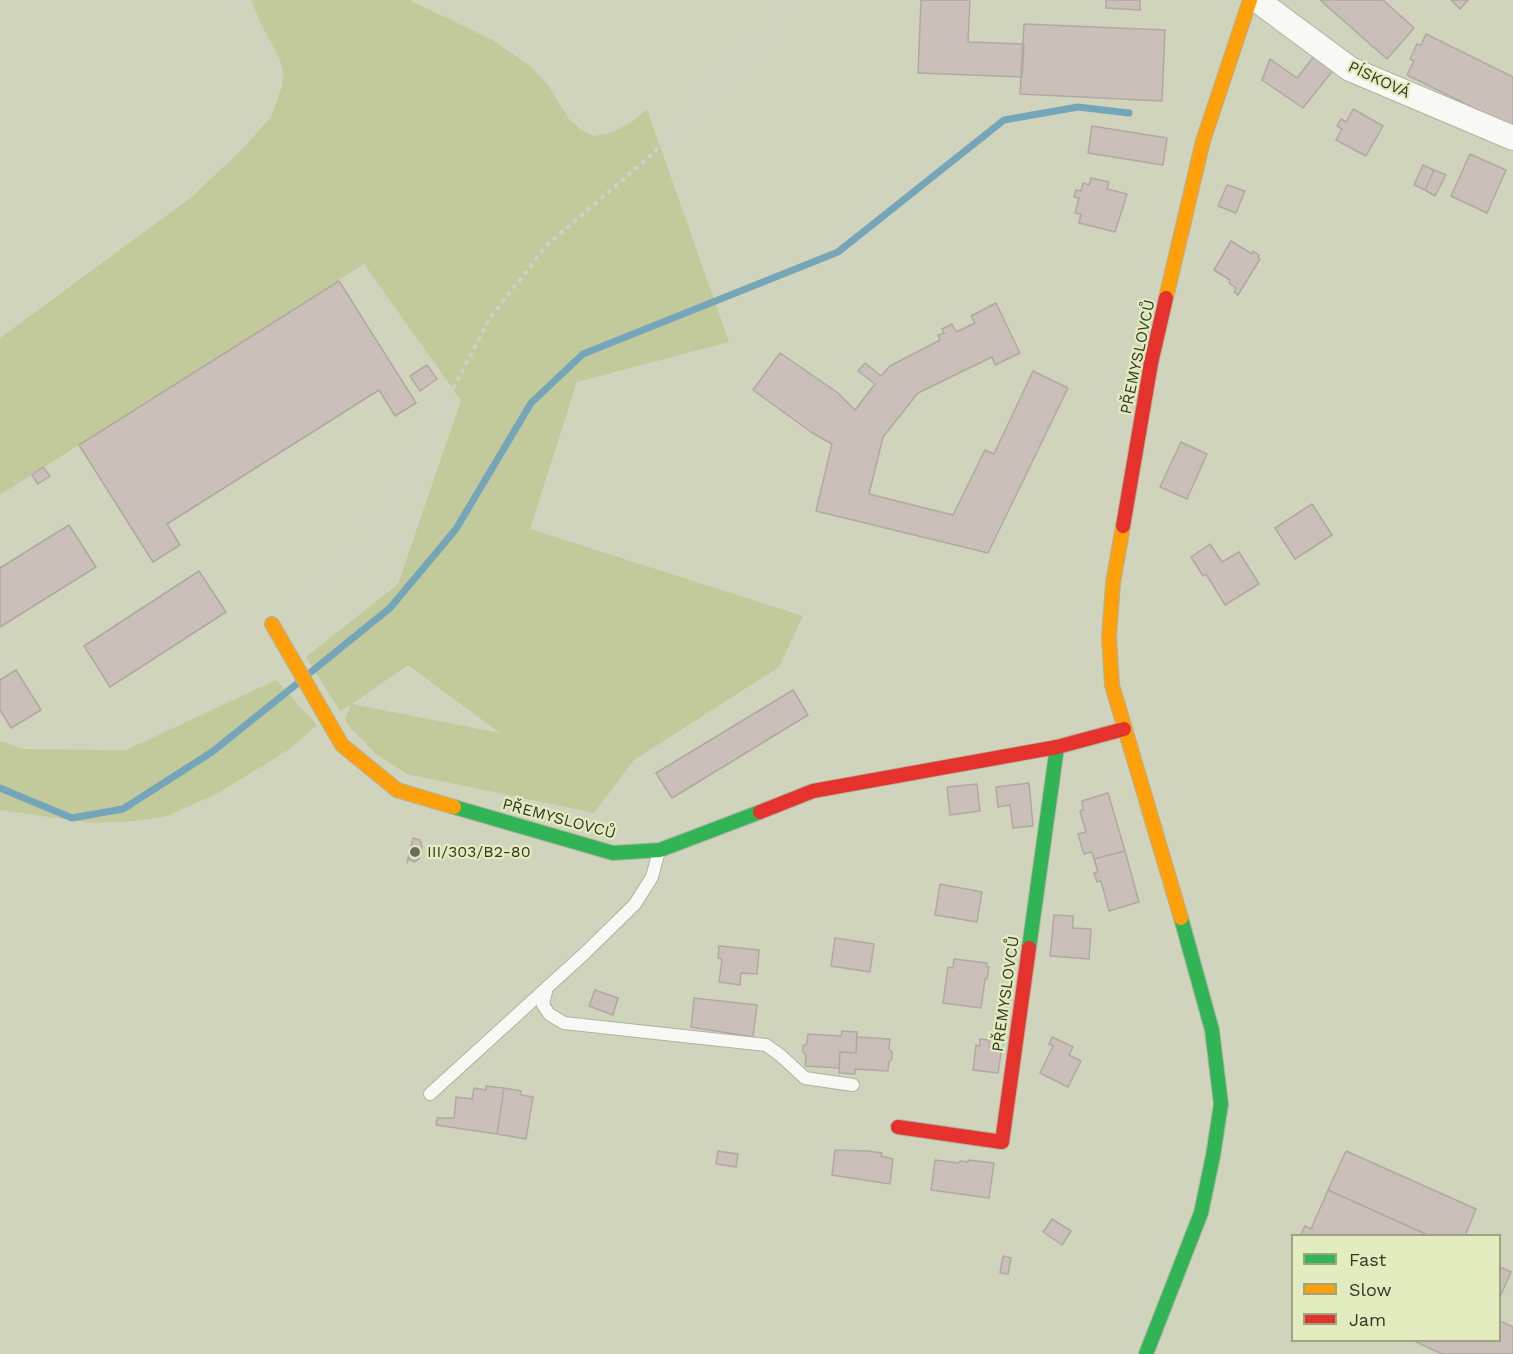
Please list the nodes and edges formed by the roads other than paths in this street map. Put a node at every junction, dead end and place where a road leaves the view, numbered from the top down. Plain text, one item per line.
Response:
1 (1250, 0) edge
2 (1257, 0) edge
3 (1513, 138) edge
4 (272, 624) road end
5 (1124, 729) junction
6 (1057, 747) junction
7 (660, 850) junction
8 (547, 987) junction
9 (853, 1085) dead end
10 (430, 1094) dead end
11 (898, 1127) dead end
12 (1146, 1354) edge

1 - 5 street, PŘEMYSLOVCŮ
2 - 3 street, PÍSKOVÁ
4 - 7 street, PŘEMYSLOVCŮ
5 - 6 street, PŘEMYSLOVCŮ
5 - 12 street, PŘEMYSLOVCŮ
6 - 7 street, PŘEMYSLOVCŮ
6 - 11 street, PŘEMYSLOVCŮ
7 - 8 lane
8 - 9 lane
8 - 10 lane

